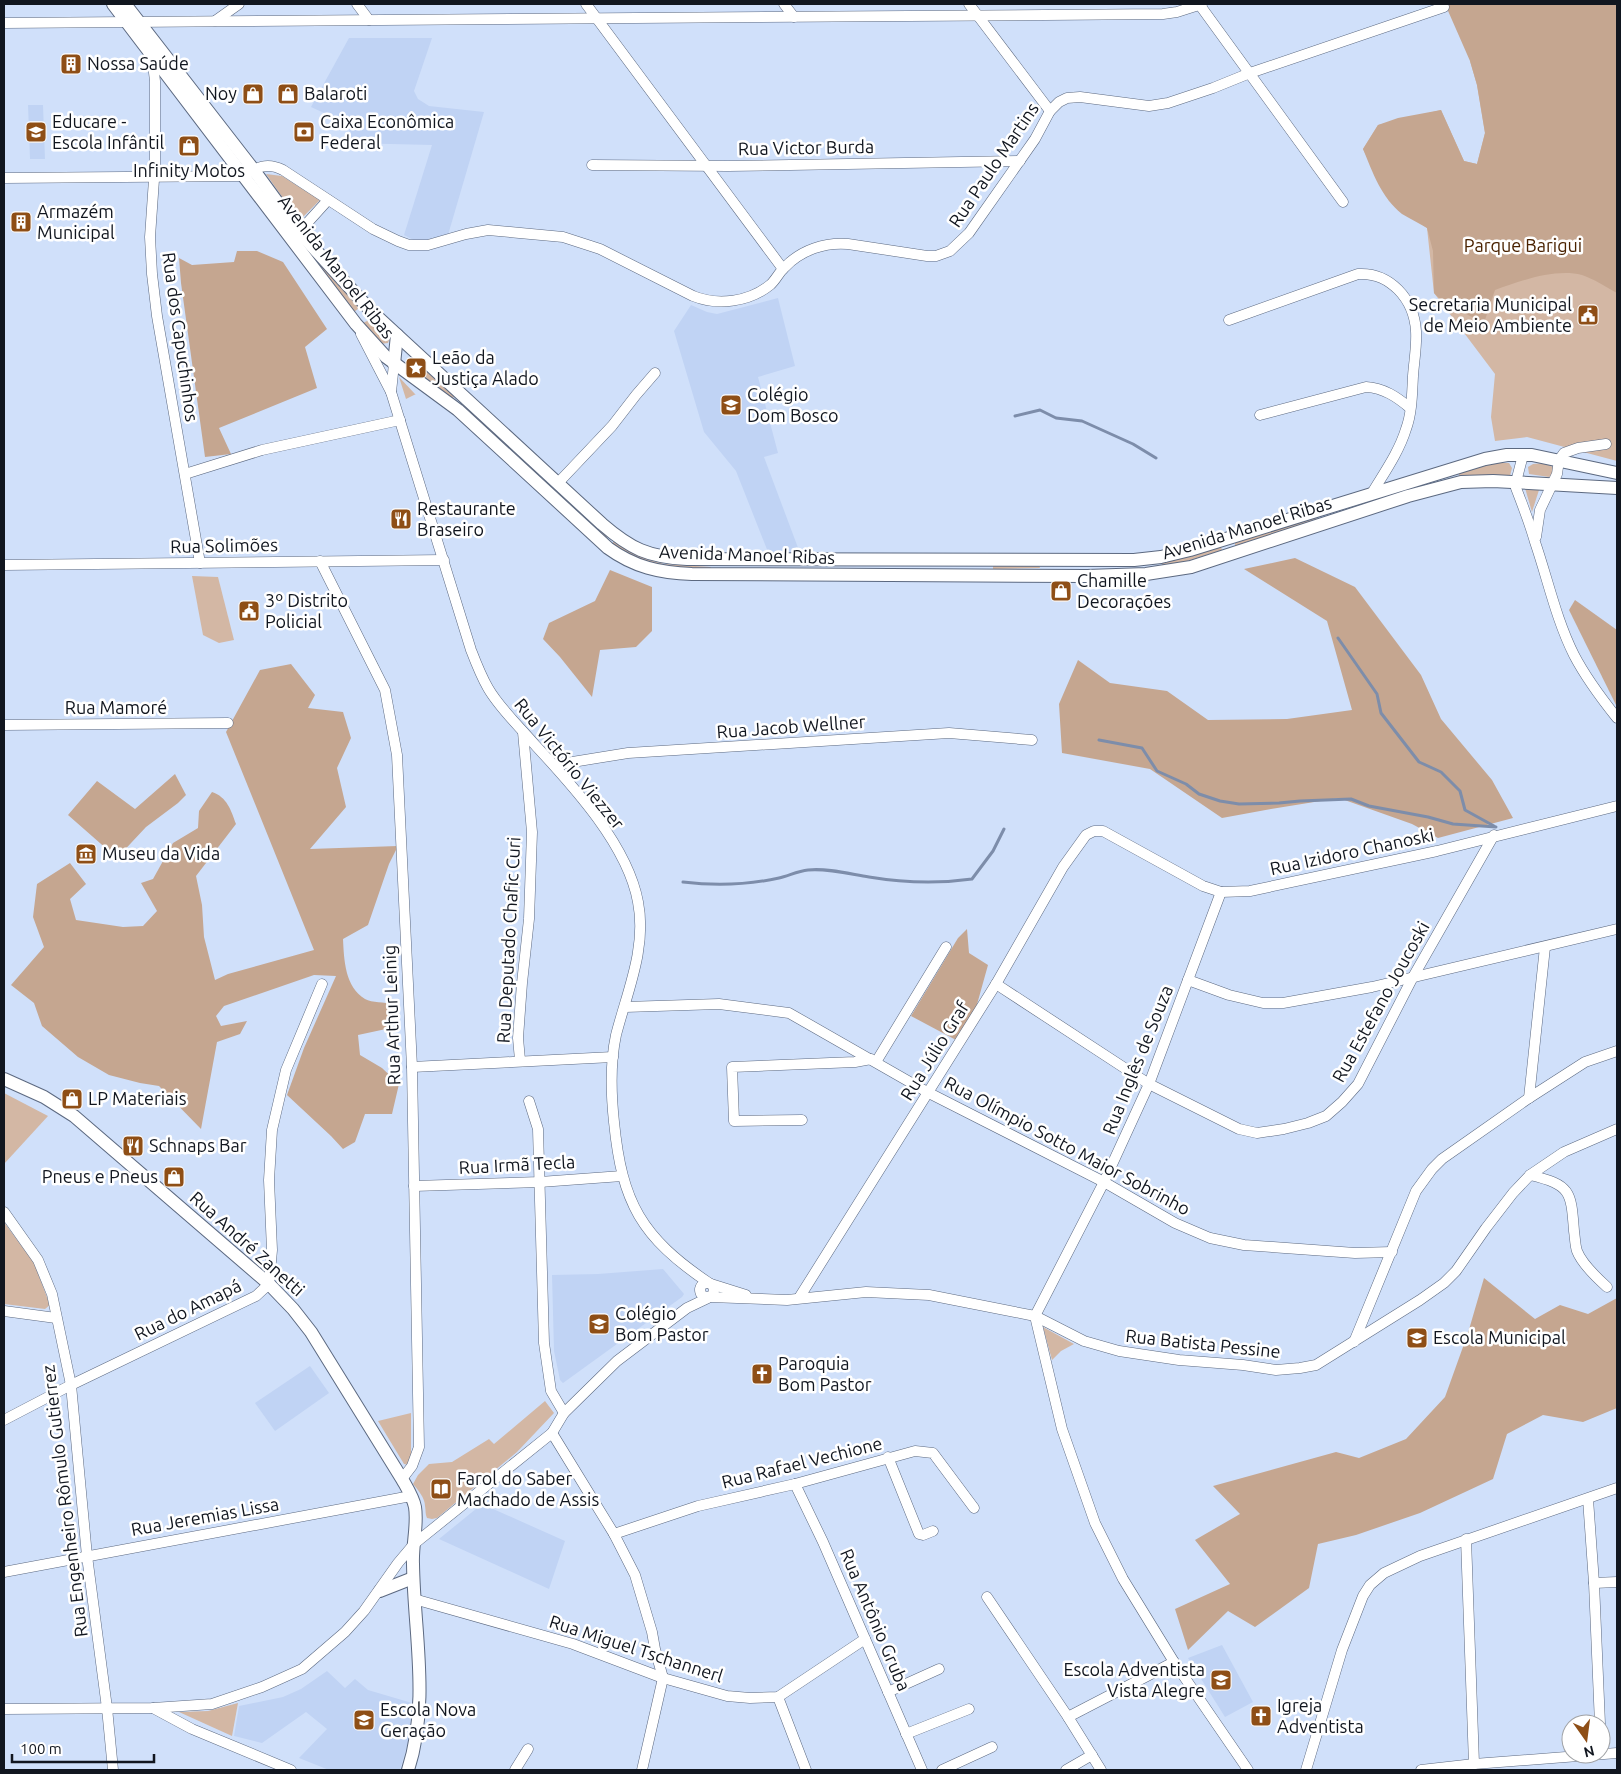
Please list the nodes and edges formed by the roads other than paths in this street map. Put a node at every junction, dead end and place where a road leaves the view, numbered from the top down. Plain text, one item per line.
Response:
1 (113, 4) edge
2 (125, 4) edge
3 (239, 4) edge
4 (357, 4) edge
5 (586, 4) edge
6 (784, 4) edge
7 (969, 4) edge
8 (1200, 4) edge
9 (1444, 7) dead end
10 (978, 16) junction
11 (794, 17) junction
12 (597, 18) junction
13 (369, 20) junction
14 (215, 21) junction
15 (133, 22) junction
16 (4, 23) edge
17 (152, 56) junction
18 (1250, 72) junction
19 (1050, 111) junction
20 (1020, 160) junction
21 (592, 165) dead end
22 (706, 165) junction
23 (248, 173) junction
24 (154, 177) junction
25 (4, 178) edge
26 (328, 200) junction
27 (1343, 202) dead end
28 (299, 232) junction
29 (783, 269) junction
30 (372, 312) junction
31 (1229, 320) dead end
32 (356, 324) junction
33 (397, 335) junction
34 (394, 364) junction
35 (655, 373) dead end
36 (391, 392) junction
37 (1410, 408) junction
38 (1260, 414) dead end
39 (400, 420) junction
40 (1606, 444) dead end
41 (1523, 455) junction
42 (1559, 460) junction
43 (1617, 473) edge
44 (185, 474) junction
45 (1430, 476) junction
46 (1516, 482) junction
47 (558, 483) junction
48 (1552, 484) junction
49 (1617, 488) edge
50 (1372, 493) junction
51 (1408, 496) junction
52 (1354, 514) junction
53 (1536, 543) junction
54 (444, 560) junction
55 (822, 560) junction
56 (862, 560) junction
57 (1109, 560) junction
58 (320, 561) junction
59 (200, 563) junction
60 (4, 565) edge
61 (820, 575) junction
62 (858, 575) junction
63 (1087, 576) junction
64 (1617, 718) edge
65 (228, 723) dead end
66 (4, 724) edge
67 (524, 732) junction
68 (1032, 740) dead end
69 (554, 764) junction
70 (1617, 806) edge
71 (1103, 831) joint
72 (1494, 835) junction
73 (1221, 892) junction
74 (1617, 929) edge
75 (946, 947) dead end
76 (1545, 947) junction
77 (1413, 977) junction
78 (1188, 980) junction
79 (322, 984) dead end
80 (996, 984) junction
81 (625, 1007) junction
82 (1617, 1051) edge
83 (613, 1057) junction
84 (520, 1060) junction
85 (874, 1061) junction
86 (412, 1067) junction
87 (6, 1080) edge
88 (1150, 1084) junction
89 (929, 1092) junction
90 (1529, 1098) junction
91 (529, 1101) dead end
92 (802, 1120) dead end
93 (1617, 1129) edge
94 (1530, 1175) junction
95 (622, 1176) junction
96 (540, 1182) junction
97 (1104, 1182) junction
98 (414, 1186) junction
99 (4, 1212) edge
100 (1392, 1252) junction
101 (683, 1266) junction
102 (269, 1284) junction
103 (710, 1284) junction
104 (1607, 1287) dead end
105 (704, 1294) junction
106 (799, 1298) junction
107 (764, 1299) junction
108 (4, 1311) edge
109 (1035, 1316) junction
110 (56, 1318) junction
111 (1353, 1342) junction
112 (71, 1384) junction
113 (564, 1412) junction
114 (4, 1420) edge
115 (552, 1433) junction
116 (888, 1458) junction
117 (402, 1479) junction
118 (795, 1484) junction
119 (1617, 1488) edge
120 (412, 1496) junction
121 (1588, 1499) junction
122 (974, 1508) dead end
123 (933, 1531) dead end
124 (614, 1534) junction
125 (1466, 1538) junction
126 (414, 1544) junction
127 (87, 1556) junction
128 (4, 1572) edge
129 (413, 1578) junction
130 (1617, 1582) edge
131 (1594, 1584) junction
132 (380, 1591) junction
133 (987, 1598) dead end
134 (414, 1599) junction
135 (865, 1639) junction
136 (1174, 1662) junction
137 (939, 1670) dead end
138 (663, 1678) junction
139 (888, 1692) junction
140 (778, 1696) junction
141 (107, 1708) junction
142 (153, 1708) junction
143 (4, 1709) edge
144 (969, 1710) dead end
145 (1600, 1714) edge
146 (1068, 1717) junction
147 (906, 1734) junction
148 (992, 1747) dead end
149 (528, 1749) dead end
150 (1092, 1755) junction
151 (1561, 1755) edge
152 (1474, 1764) junction
153 (113, 1770) edge
154 (291, 1770) edge
155 (408, 1770) edge
156 (515, 1770) edge
157 (642, 1770) edge
158 (806, 1770) edge
159 (922, 1770) edge
160 (942, 1770) edge
161 (1066, 1770) edge
162 (1101, 1770) edge
163 (1248, 1770) edge
164 (1306, 1770) edge
165 (1421, 1770) edge
166 (1437, 1770) edge

1 - 15 main road, Avenida Manoel Ribas
2 - 15 main road, Avenida Manoel Ribas
3 - 14 street
4 - 13 street
5 - 12 street
6 - 11 street
7 - 10 street
8 - 10 street
8 - 18 street
9 - 18 street, Rua Paulo Martins
10 - 11 street
10 - 19 street
11 - 12 street
12 - 13 street
12 - 22 street
13 - 14 street
14 - 15 street
15 - 16 street
15 - 17 main road, Avenida Manoel Ribas
15 - 23 main road, Avenida Manoel Ribas
17 - 23 main road, Avenida Manoel Ribas
17 - 24 street, Rua dos Capuchinhos
18 - 19 street, Rua Paulo Martins
18 - 27 street
19 - 20 street, Rua Paulo Martins
20 - 22 street, Rua Victor Burda
20 - 29 street, Rua Paulo Martins
21 - 22 street, Rua Victor Burda
22 - 29 street
23 - 24 street, Rua Paulo Martins
23 - 26 street, Rua Paulo Martins
23 - 28 main road, Avenida Manoel Ribas
23 - 32 main road, Avenida Manoel Ribas
24 - 25 street, Rua Paulo Martins
24 - 44 street, Rua dos Capuchinhos
26 - 28 street
26 - 29 street, Rua Paulo Martins
28 - 30 main road, Avenida Manoel Ribas
30 - 32 main road
30 - 33 main road, Avenida Manoel Ribas
31 - 37 street
32 - 34 main road, Avenida Manoel Ribas
32 - 36 street, Rua Victório Viezzer
33 - 34 main road
33 - 47 main road, Avenida Manoel Ribas
34 - 36 street, Rua Victório Viezzer
34 - 61 main road, Avenida Manoel Ribas
35 - 47 street
36 - 39 street, Rua Victório Viezzer
37 - 38 street
37 - 50 street
39 - 44 street
39 - 54 street, Rua Victório Viezzer
40 - 42 street
41 - 42 main road, Avenida Manoel Ribas
41 - 45 main road, Avenida Manoel Ribas
41 - 46 street
42 - 43 main road, Avenida Manoel Ribas
42 - 48 street
44 - 59 street, Rua dos Capuchinhos
45 - 50 main road, Avenida Manoel Ribas
45 - 51 main road
46 - 48 main road, Avenida Manoel Ribas
46 - 51 main road, Avenida Manoel Ribas
46 - 53 street
47 - 55 main road, Avenida Manoel Ribas
48 - 49 main road, Avenida Manoel Ribas
48 - 53 street
50 - 52 main road
50 - 57 main road, Avenida Manoel Ribas
51 - 52 main road, Avenida Manoel Ribas
52 - 63 main road, Avenida Manoel Ribas
53 - 64 street
54 - 58 street, Rua Solimões
54 - 67 street, Rua Victório Viezzer
55 - 56 main road, Avenida Manoel Ribas
55 - 61 main road
56 - 57 main road, Avenida Manoel Ribas
56 - 62 main road
57 - 63 main road
58 - 59 street, Rua Solimões
58 - 86 street, Rua Arthur Leinig
59 - 60 street, Rua Solimões
61 - 62 main road, Avenida Manoel Ribas
62 - 63 main road, Avenida Manoel Ribas
65 - 66 street, Rua Mamoré
67 - 69 street, Rua Victório Viezzer
67 - 84 street, Rua Deputado Chafic Curi
68 - 69 street, Rua Jacob Wellner
69 - 81 street, Rua Victório Viezzer
70 - 72 street, Rua Izidoro Chanoski
71 - 73 street, Rua Izidoro Chanoski
71 - 80 street, Rua Júlio Graf
72 - 73 street, Rua Izidoro Chanoski
72 - 77 street, Rua Estefano Joucoski
73 - 78 street, Rua Inglês de Souza
74 - 76 street
75 - 85 street
76 - 77 street
76 - 90 street
77 - 78 street
77 - 88 street, Rua Estefano Joucoski
78 - 88 street, Rua Inglês de Souza
79 - 102 street, Rua do Amapá
80 - 88 street, Rua Estefano Joucoski
80 - 89 street, Rua Júlio Graf
81 - 83 street, Rua Victório Viezzer
81 - 85 street, Rua Olímpio Sotto Maior Sobrinho
82 - 90 street
83 - 84 street
83 - 95 street, Rua Victório Viezzer
84 - 86 street
85 - 89 street, Rua Olímpio Sotto Maior Sobrinho
85 - 92 street
86 - 98 street, Rua Arthur Leinig
87 - 102 main road, Rua André Zanetti
88 - 97 street, Rua Inglês de Souza
89 - 97 street, Rua Olímpio Sotto Maior Sobrinho
89 - 106 street, Rua Júlio Graf
90 - 100 street
91 - 96 street
93 - 94 street, Rua Batista Pessine
94 - 104 street
94 - 111 street, Rua Batista Pessine
95 - 96 street, Rua Irmã Tecla
95 - 101 street, Rua Victório Viezzer
96 - 98 street, Rua Irmã Tecla
96 - 113 street
97 - 100 street, Rua Olímpio Sotto Maior Sobrinho
97 - 109 street, Rua Inglês de Souza
98 - 117 street, Rua Arthur Leinig
99 - 110 street, Rua Engenheiro Rômulo Gutierrez
100 - 111 street
101 - 103 street, Rua Victório Viezzer
101 - 105 street, Rua Victório Viezzer
102 - 112 street, Rua do Amapá
102 - 117 main road, Rua André Zanetti
103 - 105 street
103 - 107 street, Rua Victório Viezzer
105 - 107 street, Rua Victório Viezzer
105 - 113 street
106 - 107 street, Rua Victório Viezzer
106 - 109 street, Rua Victório Viezzer
108 - 110 street
109 - 111 street, Rua Batista Pessine
109 - 136 street
110 - 112 street, Rua Engenheiro Rômulo Gutierrez
112 - 114 street, Rua do Amapá
112 - 127 street, Rua Engenheiro Rômulo Gutierrez
113 - 115 street
115 - 124 street
115 - 126 street
116 - 118 street, Rua Rafael Vechione
116 - 122 street, Rua Rafael Vechione
116 - 123 street
117 - 120 main road, Rua André Zanetti
118 - 124 street, Rua Rafael Vechione
118 - 135 street, Rua Antônio Gruba
119 - 121 street
120 - 126 main road, Rua André Zanetti
120 - 127 street, Rua Jeremias Lissa
121 - 125 street
121 - 131 street
124 - 138 street
125 - 152 street
125 - 164 street
126 - 129 main road
126 - 132 street
127 - 128 street, Rua Jeremias Lissa
127 - 141 street, Rua Engenheiro Rômulo Gutierrez
129 - 132 main road
129 - 134 main road
130 - 131 street
131 - 145 street
132 - 142 street
133 - 146 street
134 - 138 street, Rua Miguel Tschannerl
134 - 155 main road
135 - 139 street, Rua Antônio Gruba
135 - 140 street, Rua Miguel Tschannerl
136 - 146 street
136 - 163 street
137 - 139 street
138 - 140 street, Rua Miguel Tschannerl
138 - 157 street
139 - 147 street, Rua Antônio Gruba
140 - 158 street
141 - 142 street
141 - 143 street
141 - 153 street, Rua Engenheiro Rômulo Gutierrez
142 - 154 street
144 - 147 street
146 - 150 street
147 - 159 street, Rua Antônio Gruba
148 - 160 street
149 - 156 street
150 - 161 street
150 - 162 street
151 - 152 street
152 - 166 street
165 - 166 street

